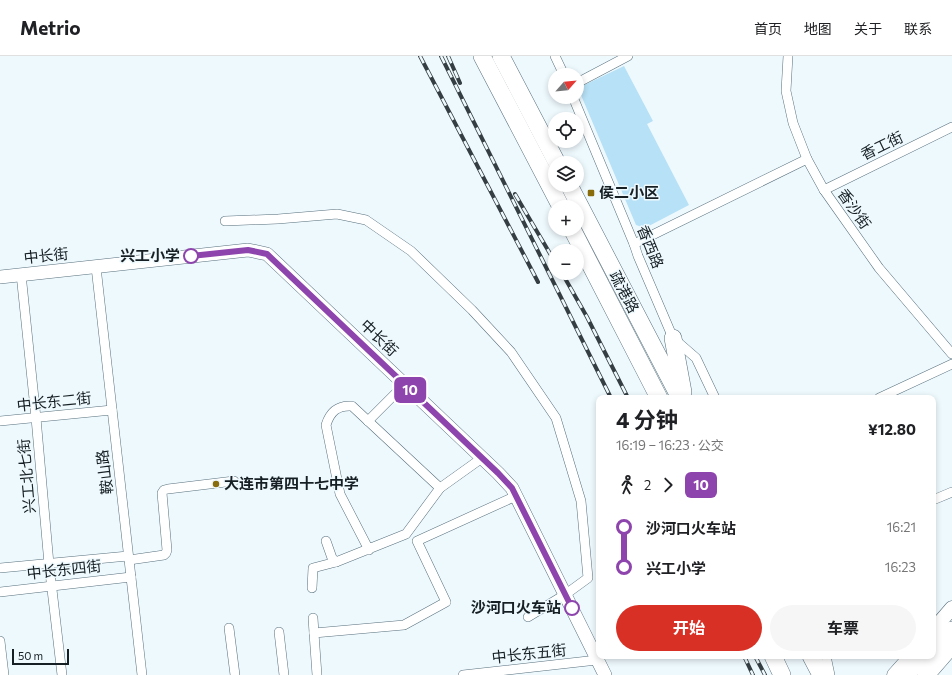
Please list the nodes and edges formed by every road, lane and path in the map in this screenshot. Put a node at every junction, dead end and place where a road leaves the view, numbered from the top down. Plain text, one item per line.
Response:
1 (482, 56) edge
2 (501, 56) edge
3 (555, 56) edge
4 (628, 56) edge
5 (788, 56) edge
6 (561, 68) edge
7 (584, 79) edge
8 (576, 104) edge
9 (952, 127) edge
10 (553, 156) edge
11 (807, 159) junction
12 (824, 190) junction
13 (573, 192) edge
14 (557, 200) edge
15 (225, 221) dead end
16 (576, 236) edge
17 (634, 244) junction
18 (96, 267) junction
19 (21, 274) junction
20 (0, 277) edge
21 (673, 338) junction
22 (952, 354) edge
23 (952, 364) edge
24 (404, 385) junction
25 (658, 395) edge
26 (678, 395) edge
27 (683, 395) edge
28 (714, 395) edge
29 (885, 395) edge
30 (112, 410) junction
31 (36, 418) junction
32 (0, 421) edge
33 (368, 421) junction
34 (482, 458) junction
35 (234, 480) dead end
36 (440, 488) junction
37 (952, 492) edge
38 (516, 496) junction
39 (936, 499) edge
40 (326, 541) dead end
41 (369, 550) junction
42 (129, 558) junction
43 (336, 562) junction
44 (49, 564) junction
45 (0, 568) edge
46 (131, 577) junction
47 (52, 586) junction
48 (312, 588) dead end
49 (0, 592) edge
50 (566, 594) junction
51 (952, 608) edge
52 (528, 617) dead end
53 (313, 618) dead end
54 (936, 627) edge
55 (229, 628) dead end
56 (952, 630) edge
57 (279, 632) dead end
58 (314, 633) junction
59 (0, 641) edge
60 (952, 645) edge
61 (936, 648) edge
62 (952, 653) edge
63 (596, 658) edge
64 (774, 659) edge
65 (787, 659) edge
66 (813, 659) edge
67 (827, 659) edge
68 (908, 659) edge
69 (924, 659) edge
70 (926, 659) edge
71 (597, 660) joint
72 (4, 675) edge
73 (62, 675) edge
74 (142, 675) edge
75 (235, 675) edge
76 (284, 675) edge
77 (317, 675) edge
78 (463, 675) edge
79 (605, 675) edge
80 (782, 675) edge
81 (795, 675) edge
82 (821, 675) edge
83 (830, 675) edge
84 (894, 675) edge
85 (904, 675) edge
86 (913, 675) edge
87 (926, 675) edge
88 (932, 675) edge

1 - 14 highway
2 - 10 highway
3 - 6 street
4 - 7 street
5 - 11 street, 香沙街
8 - 17 street, 香西路
9 - 12 street, 香工街
11 - 12 street, 香沙街
11 - 17 street
12 - 22 street, 香沙街
13 - 26 highway, 疏港路
15 - 50 street
16 - 25 highway
17 - 21 street, 香西路
18 - 19 street, 中长街
18 - 24 street, 中长街
18 - 30 street, 鞍山路
19 - 20 street, 中长街
19 - 31 street, 兴工北七街
21 - 27 highway
21 - 28 street, 香西路
23 - 29 street
24 - 33 street
24 - 34 street, 中长街
30 - 31 street, 中长东二街
30 - 42 street, 鞍山路
31 - 32 street, 中长东二街
31 - 44 street, 兴工北七街
33 - 36 street
33 - 41 street
34 - 36 street
34 - 38 street, 中长街
35 - 42 street, 中长东四街
36 - 41 street
37 - 39 street
38 - 50 street, 中长街
38 - 58 street
40 - 43 street
41 - 43 street
42 - 44 street, 中长东四街
42 - 46 street, 鞍山路
43 - 48 street
44 - 45 street, 中长东四街
44 - 47 street, 兴工北七街
46 - 47 street, 中长东四街
46 - 74 street, 鞍山路
47 - 49 street, 中长东四街
47 - 73 street, 兴工北七街
50 - 52 street
50 - 63 street, 中长街
51 - 54 main road
53 - 58 street
55 - 75 street
56 - 61 highway
57 - 76 street
58 - 77 street
59 - 72 street
60 - 87 highway
62 - 88 main road
64 - 80 highway
65 - 81 highway
66 - 82 highway
67 - 83 street
68 - 84 main road
69 - 85 highway
70 - 86 highway
71 - 78 street, 中长东五街
71 - 79 street, 中长街

